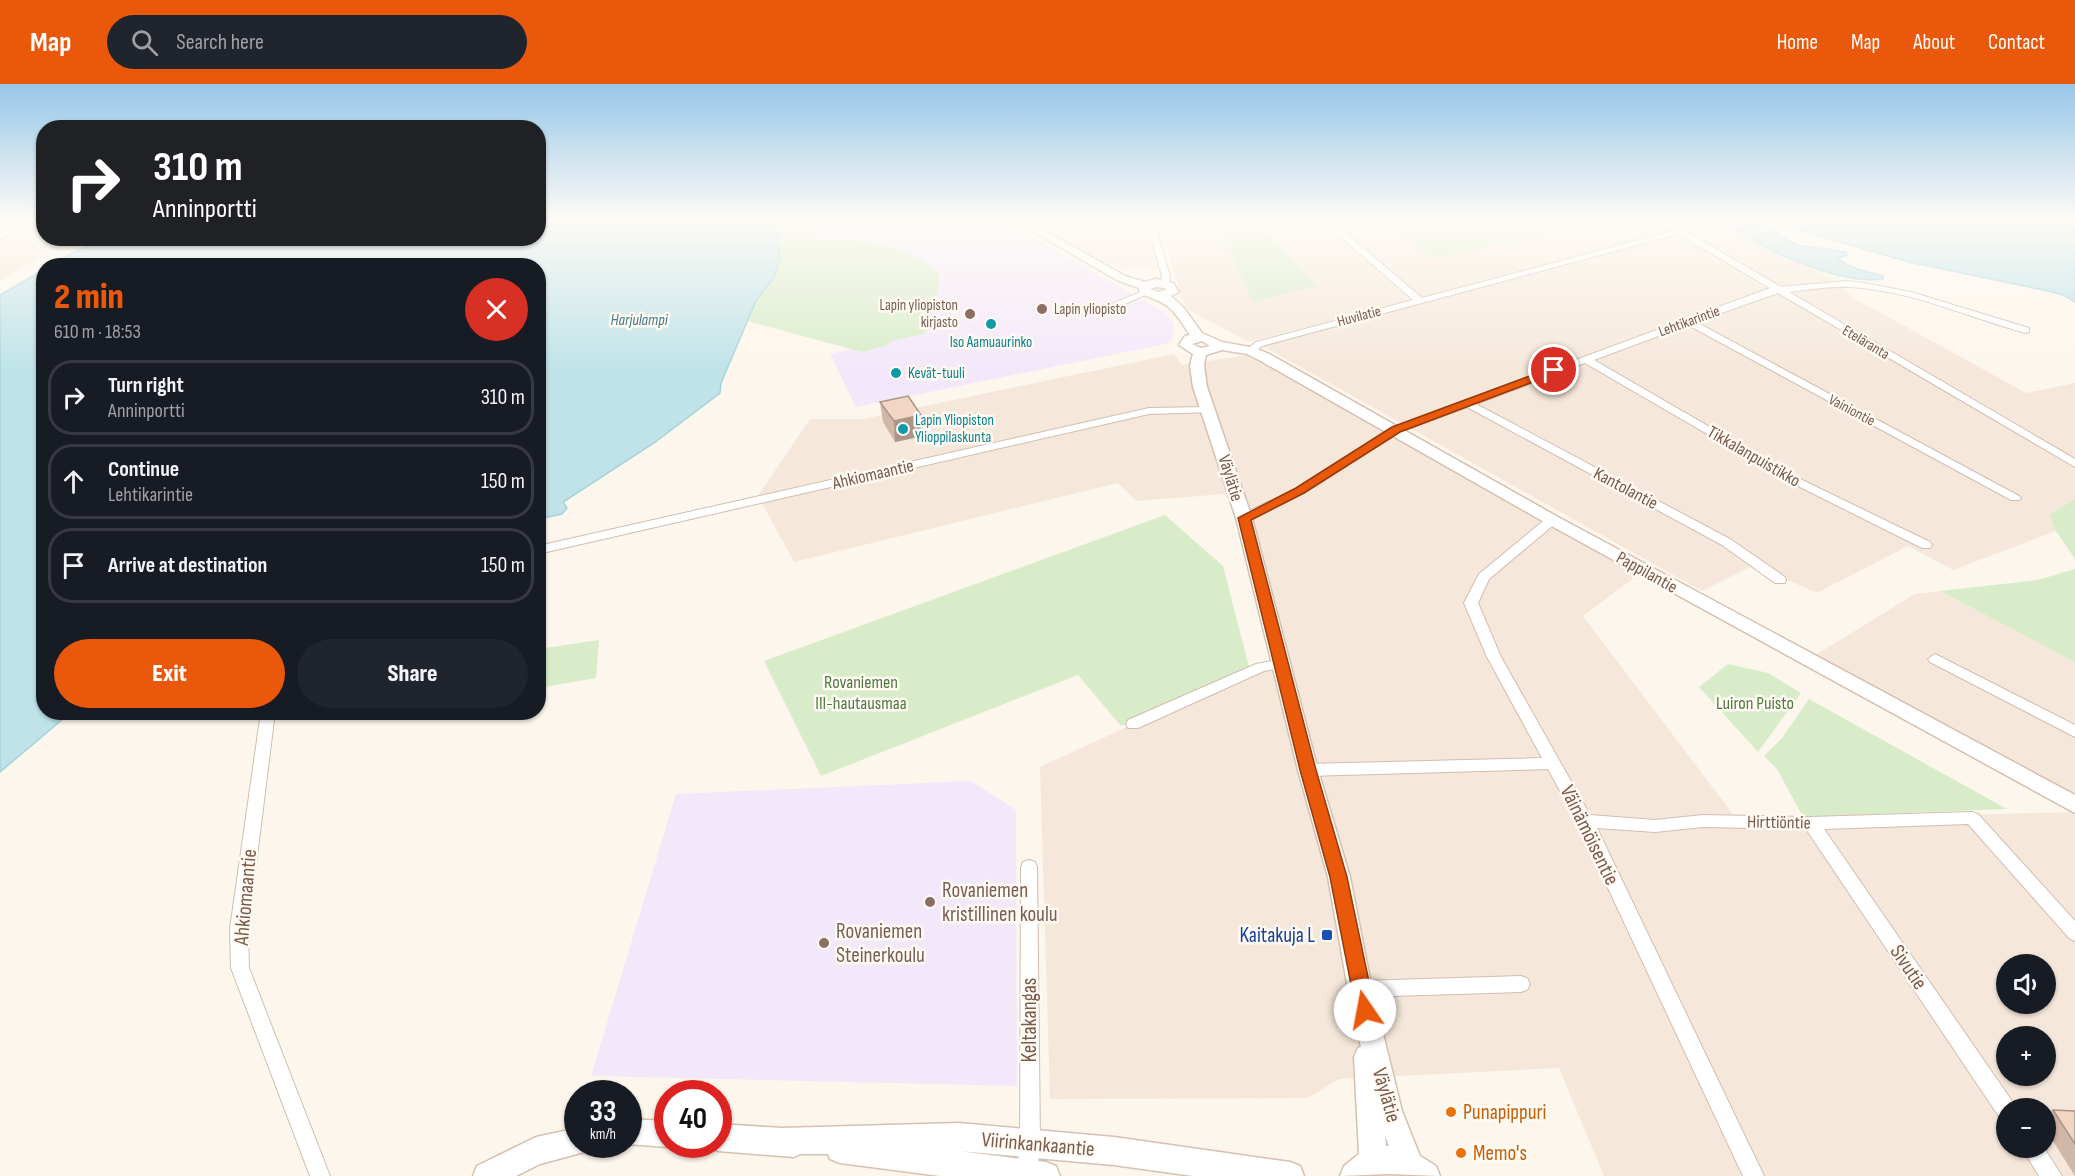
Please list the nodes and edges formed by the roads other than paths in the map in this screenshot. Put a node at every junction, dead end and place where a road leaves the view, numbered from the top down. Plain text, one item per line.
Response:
1 (1105, 269) edge
2 (1164, 269) edge
3 (1383, 269) edge
4 (1536, 269) edge
5 (1743, 269) edge
6 (1146, 289) junction
7 (1165, 290) junction
8 (1778, 290) junction
9 (1419, 300) junction
10 (1119, 303) dead end
11 (1689, 322) junction
12 (2026, 330) dead end
13 (1205, 344) junction
14 (1250, 351) junction
15 (1585, 359) junction
16 (1468, 404) junction
17 (1209, 410) junction
18 (1396, 430) junction
19 (2075, 453) edge
20 (2059, 456) junction
21 (2075, 464) edge
22 (2015, 498) dead end
23 (1244, 518) junction
24 (1552, 520) junction
25 (1926, 545) dead end
26 (546, 548) edge
27 (1780, 580) dead end
28 (1935, 659) dead end
29 (1282, 664) junction
30 (267, 720) edge
31 (1133, 724) dead end
32 (2075, 732) edge
33 (1554, 763) junction
34 (1308, 770) junction
35 (2075, 806) edge
36 (1585, 821) junction
37 (1811, 823) junction
38 (1029, 867) dead end
39 (2075, 933) edge
40 (1521, 984) dead end
41 (1360, 989) junction
42 (1999, 1098) edge
43 (732, 1138) edge
44 (784, 1141) junction
45 (1030, 1143) junction
46 (564, 1144) edge
47 (2039, 1158) edge
48 (1363, 1168) edge
49 (1418, 1170) edge
50 (1037, 1175) edge
51 (320, 1176) edge
52 (487, 1176) edge
53 (1290, 1176) edge
54 (1754, 1176) edge
55 (2052, 1176) edge

1 - 6 street
2 - 7 street
3 - 9 street
4 - 9 street, Huvilatie
5 - 8 street, Eteläranta
6 - 7 street
6 - 10 street
7 - 13 street
8 - 11 street, Lehtikarintie
8 - 12 street, Lehtikarintie
8 - 20 street, Eteläranta
9 - 14 street, Huvilatie
11 - 15 street, Lehtikarintie
11 - 22 street, Vainiontie
13 - 14 street, Pappilantie
13 - 17 street, Väylätie
14 - 18 street, Pappilantie
15 - 16 street, Lehtikarintie
15 - 25 street, Tikkalanpuistikko
16 - 18 street, Lehtikarintie
16 - 27 street, Kantolantie
17 - 23 street, Väylätie
17 - 26 street, Ahkiomaantie
18 - 23 street, Lehtikarintie
18 - 24 street, Pappilantie
19 - 20 street
20 - 21 street, Eteläranta
23 - 29 street, Väylätie
24 - 33 street, Väinämöisentie
24 - 35 street, Pappilantie
28 - 32 street
29 - 31 street
29 - 34 street, Väylätie
30 - 51 street, Ahkiomaantie
33 - 34 street
33 - 36 street, Väinämöisentie
34 - 41 street, Väylätie
36 - 37 street, Hirttiöntie
36 - 54 street, Väinämöisentie
37 - 39 street, Hirttiöntie
37 - 42 street, Sivutie
38 - 45 street, Keltakangas
40 - 41 street
41 - 48 street, Väylätie
41 - 49 street, Väylätie
43 - 44 street, Viirinkankaantie
44 - 45 street, Viirinkankaantie
44 - 50 street, Viirinkankaantie
45 - 50 street, Keltakangas
45 - 53 street, Viirinkankaantie
46 - 52 street
47 - 55 street
48 - 49 street

